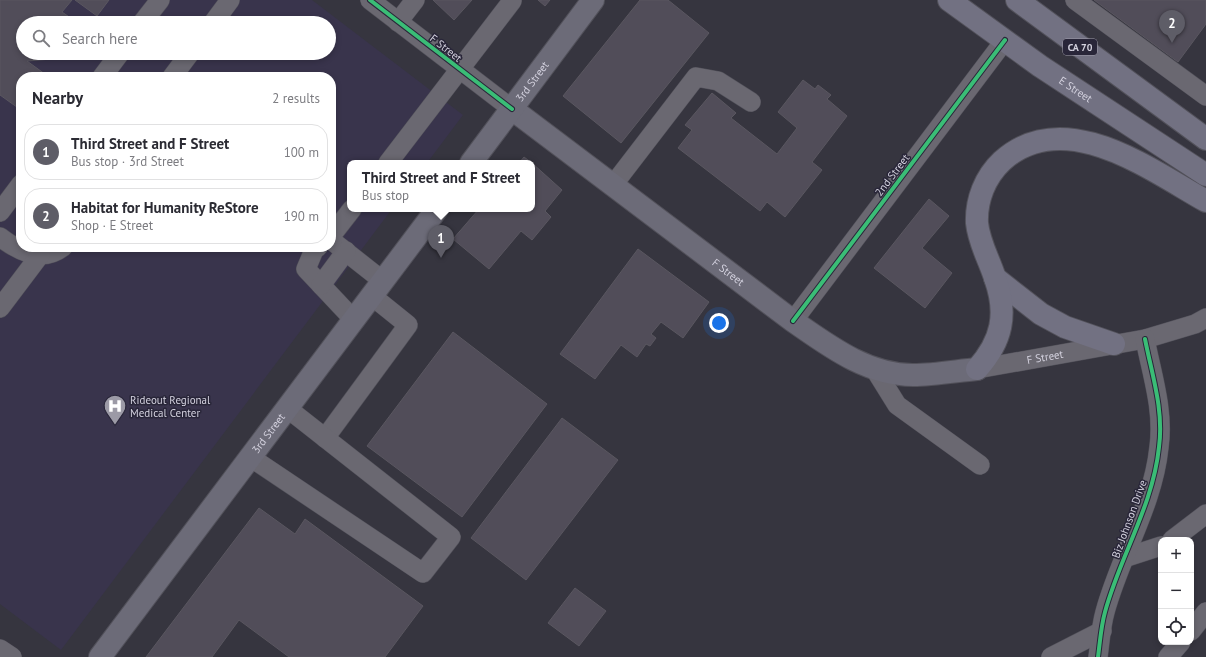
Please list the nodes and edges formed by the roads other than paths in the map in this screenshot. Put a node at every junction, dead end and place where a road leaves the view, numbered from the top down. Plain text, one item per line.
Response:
1 (160, 0) edge
2 (230, 0) edge
3 (370, 0) edge
4 (415, 0) edge
5 (594, 0) edge
6 (949, 0) edge
7 (1017, 0) edge
8 (1075, 0) edge
9 (512, 1) edge
10 (147, 16) edge
11 (218, 16) edge
12 (398, 22) junction
13 (1004, 40) junction
14 (115, 60) edge
15 (185, 60) edge
16 (460, 70) junction
17 (106, 72) edge
18 (176, 72) edge
19 (1206, 96) edge
20 (751, 102) dead end
21 (512, 109) junction
22 (1206, 139) edge
23 (390, 160) edge
24 (473, 160) edge
25 (1206, 175) edge
26 (613, 185) junction
27 (1206, 201) edge
28 (350, 212) edge
29 (435, 212) edge
30 (336, 230) edge
31 (0, 237) edge
32 (336, 244) edge
33 (16, 248) edge
34 (29, 252) edge
35 (49, 252) edge
36 (313, 252) edge
37 (346, 252) junction
38 (40, 255) junction
39 (995, 278) junction
40 (321, 285) junction
41 (377, 288) junction
42 (0, 308) edge
43 (1206, 318) edge
44 (354, 320) junction
45 (793, 320) junction
46 (1145, 339) junction
47 (1114, 344) junction
48 (874, 368) junction
49 (977, 369) junction
50 (288, 408) junction
51 (325, 438) junction
52 (250, 457) junction
53 (980, 464) dead end
54 (1206, 514) edge
55 (1176, 537) edge
56 (1158, 547) edge
57 (1124, 558) junction
58 (1206, 612) edge
59 (1194, 627) edge
60 (1102, 631) junction
61 (1178, 645) edge
62 (0, 649) edge
63 (12, 657) edge
64 (100, 657) edge
65 (1050, 657) edge
66 (1098, 657) edge
67 (1168, 657) edge

1 - 10 street
2 - 11 street
3 - 12 street, F Street
4 - 12 street
5 - 21 main road, 3rd Street
6 - 13 highway, E Street
7 - 22 highway, CA 70
8 - 19 street
9 - 16 street
12 - 16 street, F Street
13 - 25 highway, E Street
13 - 45 street, 2nd Street
14 - 17 street
15 - 18 street
16 - 21 street, F Street
16 - 23 street
20 - 26 street
21 - 24 main road, 3rd Street
21 - 26 main road, F Street
26 - 45 main road, F Street
27 - 39 highway
28 - 30 street
29 - 41 main road, 3rd Street
31 - 33 street
32 - 37 street
34 - 38 street
35 - 38 street
36 - 40 street
37 - 40 street
37 - 41 street
38 - 42 street
39 - 47 highway
39 - 49 highway
40 - 44 street
41 - 44 main road, 3rd Street
41 - 51 street
43 - 46 street, F Street
44 - 50 main road, 3rd Street
45 - 48 main road, F Street
46 - 47 street, F Street
46 - 57 street, Biz Johnson Drive
47 - 49 street, F Street
48 - 49 main road, F Street
48 - 53 street
50 - 51 street
50 - 52 main road, 3rd Street
51 - 52 street
52 - 64 main road, 3rd Street
54 - 55 street
56 - 57 street
57 - 60 street, Biz Johnson Drive
58 - 59 street
60 - 65 street
60 - 66 street, Biz Johnson Drive
61 - 67 street
62 - 63 street

